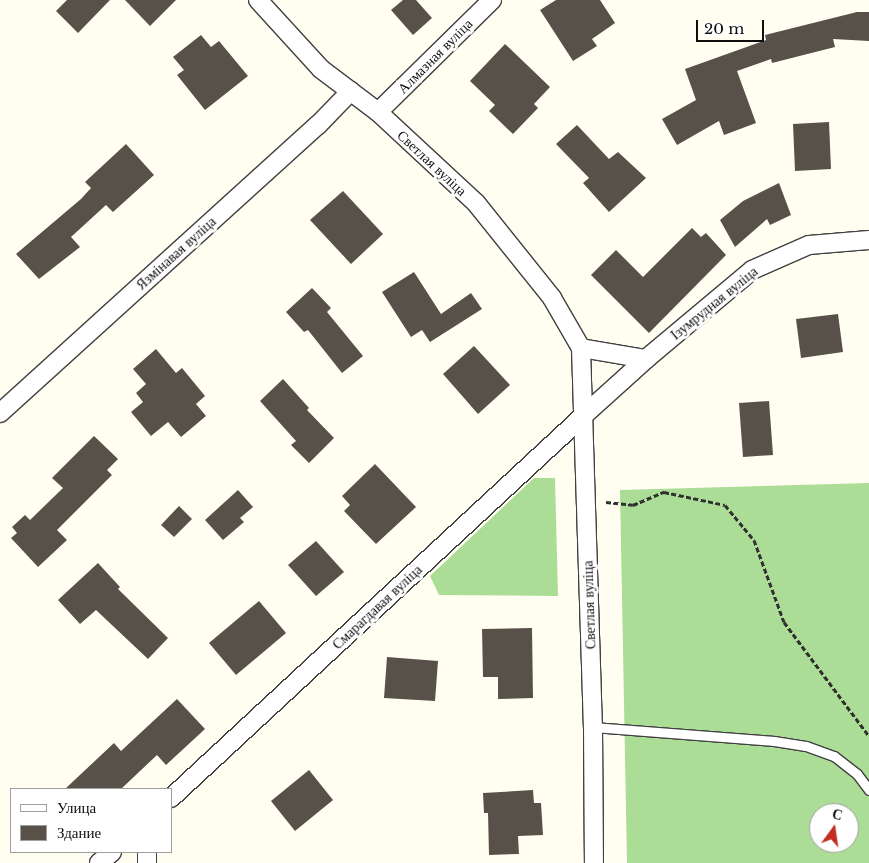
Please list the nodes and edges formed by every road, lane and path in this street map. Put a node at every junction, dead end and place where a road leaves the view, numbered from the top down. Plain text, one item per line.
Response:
1 (258, 0) edge
2 (488, 1) edge
3 (351, 92) junction
4 (378, 112) junction
5 (869, 240) edge
6 (581, 348) junction
7 (646, 358) junction
8 (0, 412) edge
9 (583, 416) junction
10 (585, 500) junction
11 (593, 727) junction
12 (869, 736) edge
13 (869, 790) edge
14 (172, 797) edge
15 (111, 853) edge
16 (99, 863) edge
17 (594, 863) edge

1 - 3 street, Светлая вуліца
2 - 4 street, Алмазная вуліца
3 - 4 street, Светлая вуліца
3 - 8 street, Язмінавая вуліца
4 - 6 street, Светлая вуліца
5 - 7 street, Ізумрудная вуліца
6 - 7 street
6 - 9 street, Светлая вуліца
7 - 9 street, Ізумрудная вуліца
9 - 10 street, Светлая вуліца
9 - 14 street, Смарагдавая вуліца
10 - 11 street, Светлая вуліца
10 - 12 path
11 - 13 lane
11 - 17 street, Светлая вуліца
15 - 16 street

